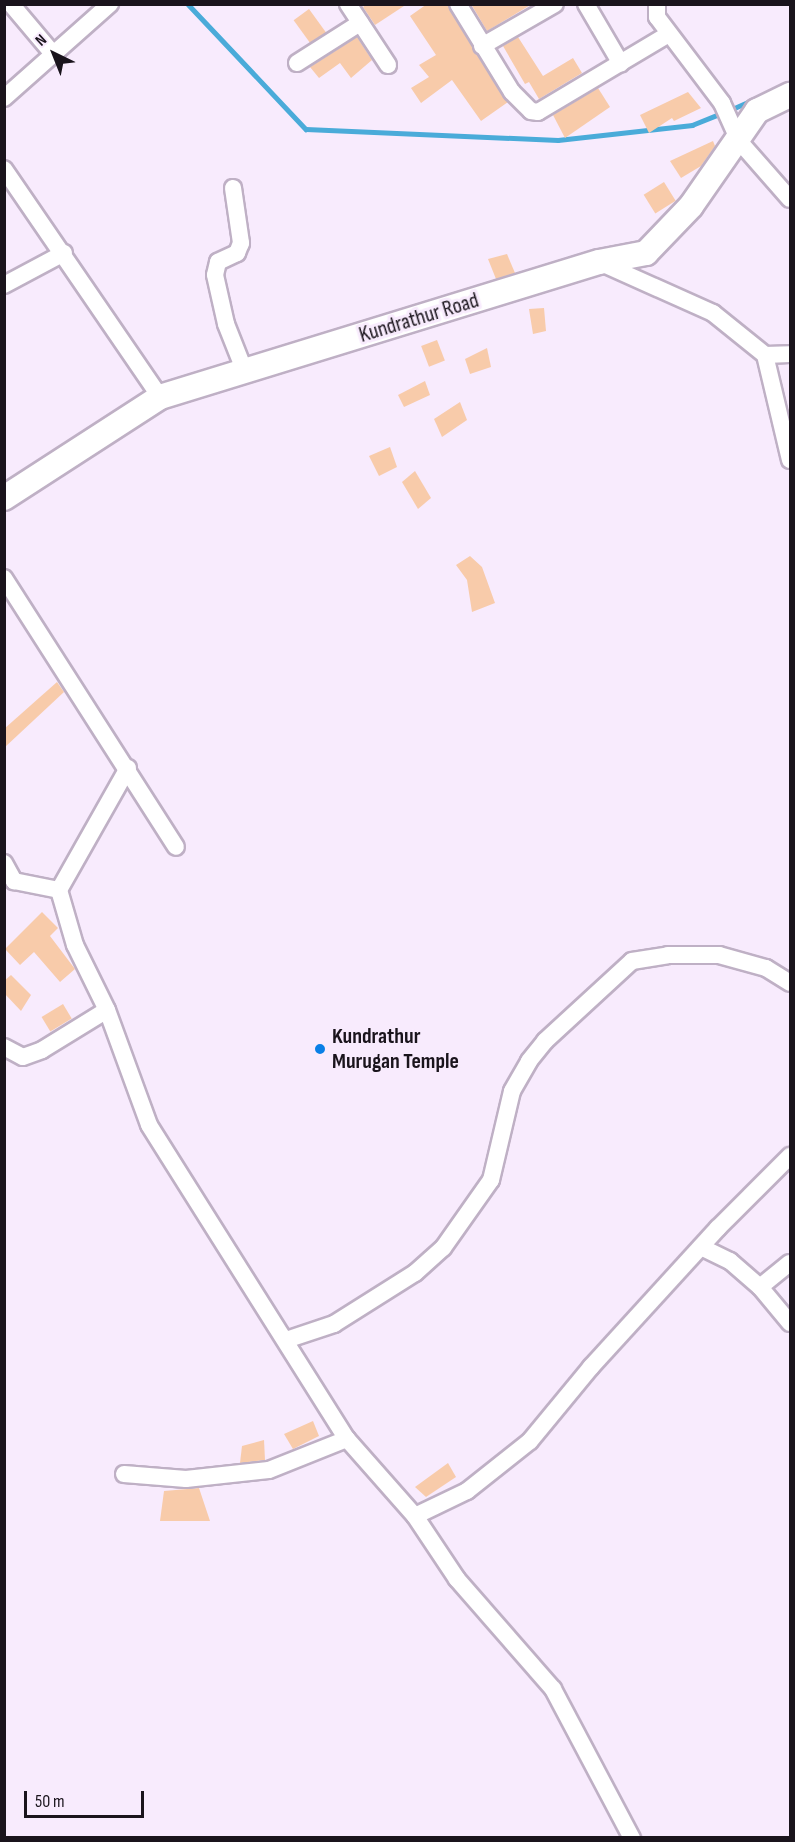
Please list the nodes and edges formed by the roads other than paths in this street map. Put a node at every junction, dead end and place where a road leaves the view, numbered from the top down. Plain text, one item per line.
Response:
1 (11, 4) edge
2 (110, 4) edge
3 (348, 4) edge
4 (458, 4) edge
5 (555, 4) edge
6 (586, 4) edge
7 (657, 4) edge
8 (360, 23) junction
9 (669, 34) junction
10 (482, 46) junction
11 (54, 55) junction
12 (297, 63) dead end
13 (621, 64) junction
14 (388, 65) dead end
15 (790, 95) edge
16 (4, 98) edge
17 (736, 132) junction
18 (4, 169) edge
19 (232, 188) dead end
20 (790, 199) edge
21 (64, 253) junction
22 (599, 262) junction
23 (4, 285) edge
24 (790, 354) edge
25 (765, 355) junction
26 (245, 372) junction
27 (160, 397) junction
28 (790, 460) edge
29 (4, 498) edge
30 (4, 578) edge
31 (128, 768) junction
32 (176, 848) dead end
33 (4, 863) edge
34 (9, 886) edge
35 (59, 890) junction
36 (790, 983) edge
37 (107, 1010) junction
38 (4, 1047) edge
39 (790, 1156) edge
40 (701, 1247) junction
41 (790, 1263) edge
42 (760, 1287) junction
43 (790, 1323) edge
44 (286, 1340) junction
45 (347, 1439) junction
46 (124, 1474) dead end
47 (415, 1515) junction
48 (632, 1838) edge

1 - 11 street
2 - 11 street
3 - 8 street
4 - 10 street
5 - 10 street
6 - 13 street
7 - 9 street
8 - 12 street
8 - 14 street
9 - 13 street
9 - 17 street
10 - 13 street
11 - 16 street
15 - 17 street, Kundrathur Road
17 - 20 street
17 - 22 street, Kundrathur Road
18 - 21 street
19 - 26 street
21 - 23 street
21 - 27 street
22 - 25 street
22 - 26 street, Kundrathur Road
24 - 25 street
25 - 28 street
26 - 27 street, Kundrathur Road
27 - 29 street, Kundrathur Road
30 - 31 street
31 - 32 street
31 - 35 street
33 - 34 street
34 - 35 street
35 - 37 street
36 - 44 street
37 - 38 street
37 - 44 street
39 - 40 street
40 - 42 street
40 - 47 street
41 - 42 street
42 - 43 street
44 - 45 street
45 - 46 street
45 - 47 street
47 - 48 street

